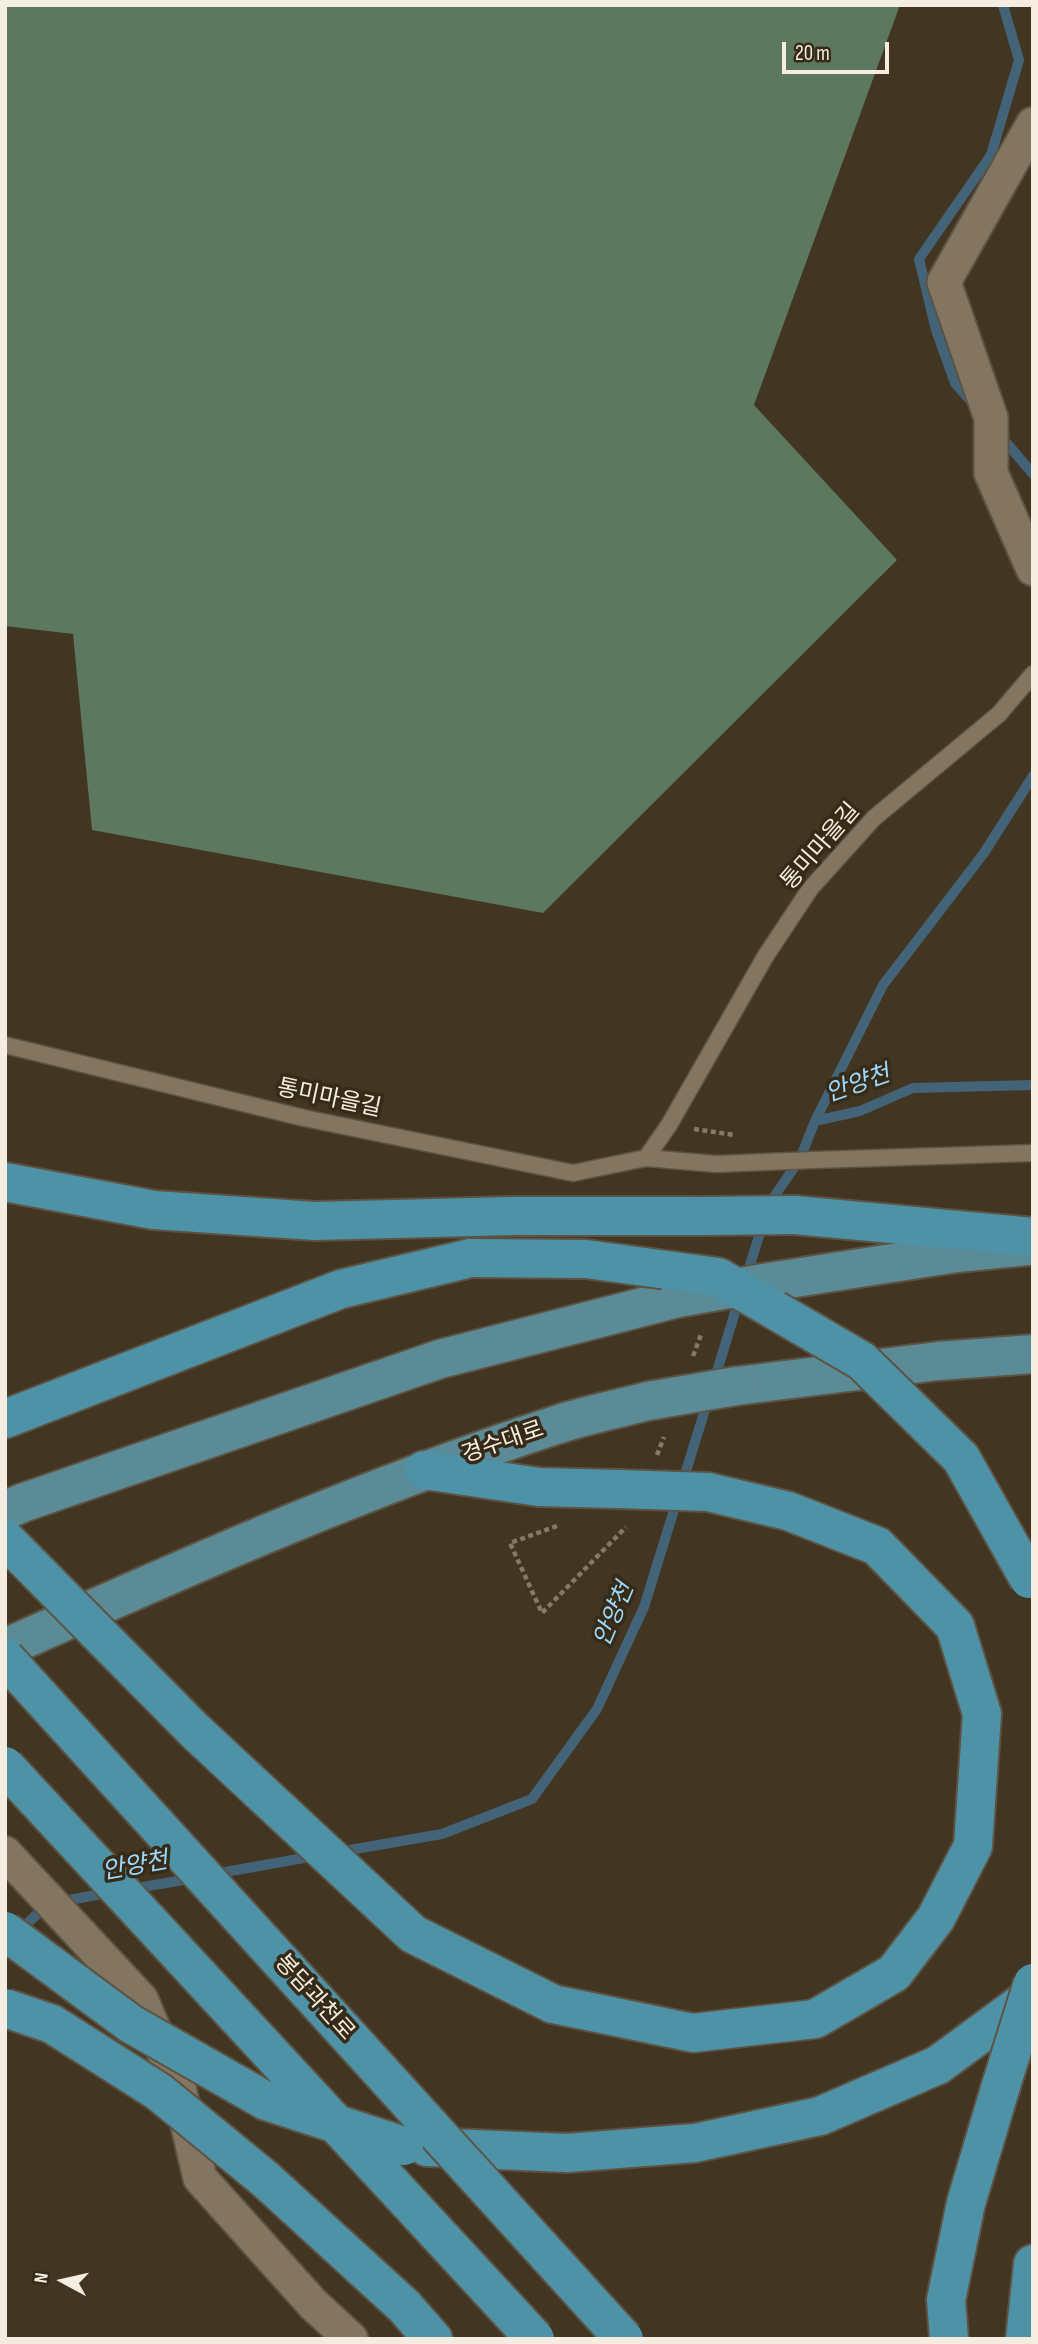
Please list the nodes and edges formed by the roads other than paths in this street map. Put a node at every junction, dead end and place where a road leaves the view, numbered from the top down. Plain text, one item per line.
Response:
1 (1033, 124) edge
2 (1033, 569) edge
3 (1033, 674) edge
4 (5, 1045) edge
5 (1033, 1153) edge
6 (646, 1158) junction
7 (5, 1182) edge
8 (1033, 1237) edge
9 (1033, 1245) edge
10 (1033, 1354) edge
11 (5, 1419) edge
12 (425, 1470) junction
13 (5, 1511) edge
14 (5, 1539) edge
15 (1031, 1586) edge
16 (5, 1648) edge
17 (5, 1658) edge
18 (5, 1766) edge
19 (5, 1853) edge
20 (5, 1931) edge
21 (1033, 1983) edge
22 (1033, 1995) edge
23 (5, 2008) edge
24 (1033, 2264) edge
25 (351, 2339) edge
26 (433, 2339) edge
27 (535, 2339) edge
28 (624, 2339) edge
29 (949, 2339) edge
30 (1025, 2339) edge

1 - 2 street
3 - 6 lane, 통미마을길
4 - 6 lane, 통미마을길
5 - 6 lane, 통미마을길, bridge
7 - 8 highway, bridge
9 - 13 main road, bridge
10 - 12 main road, 경수대로, bridge
11 - 15 highway, bridge
12 - 14 highway, bridge
12 - 16 main road, 경수대로
17 - 28 highway, 봉담과천로, bridge
18 - 27 highway, bridge
19 - 25 street
20 - 22 highway, bridge
21 - 29 highway, bridge
23 - 26 highway, bridge
24 - 30 highway

